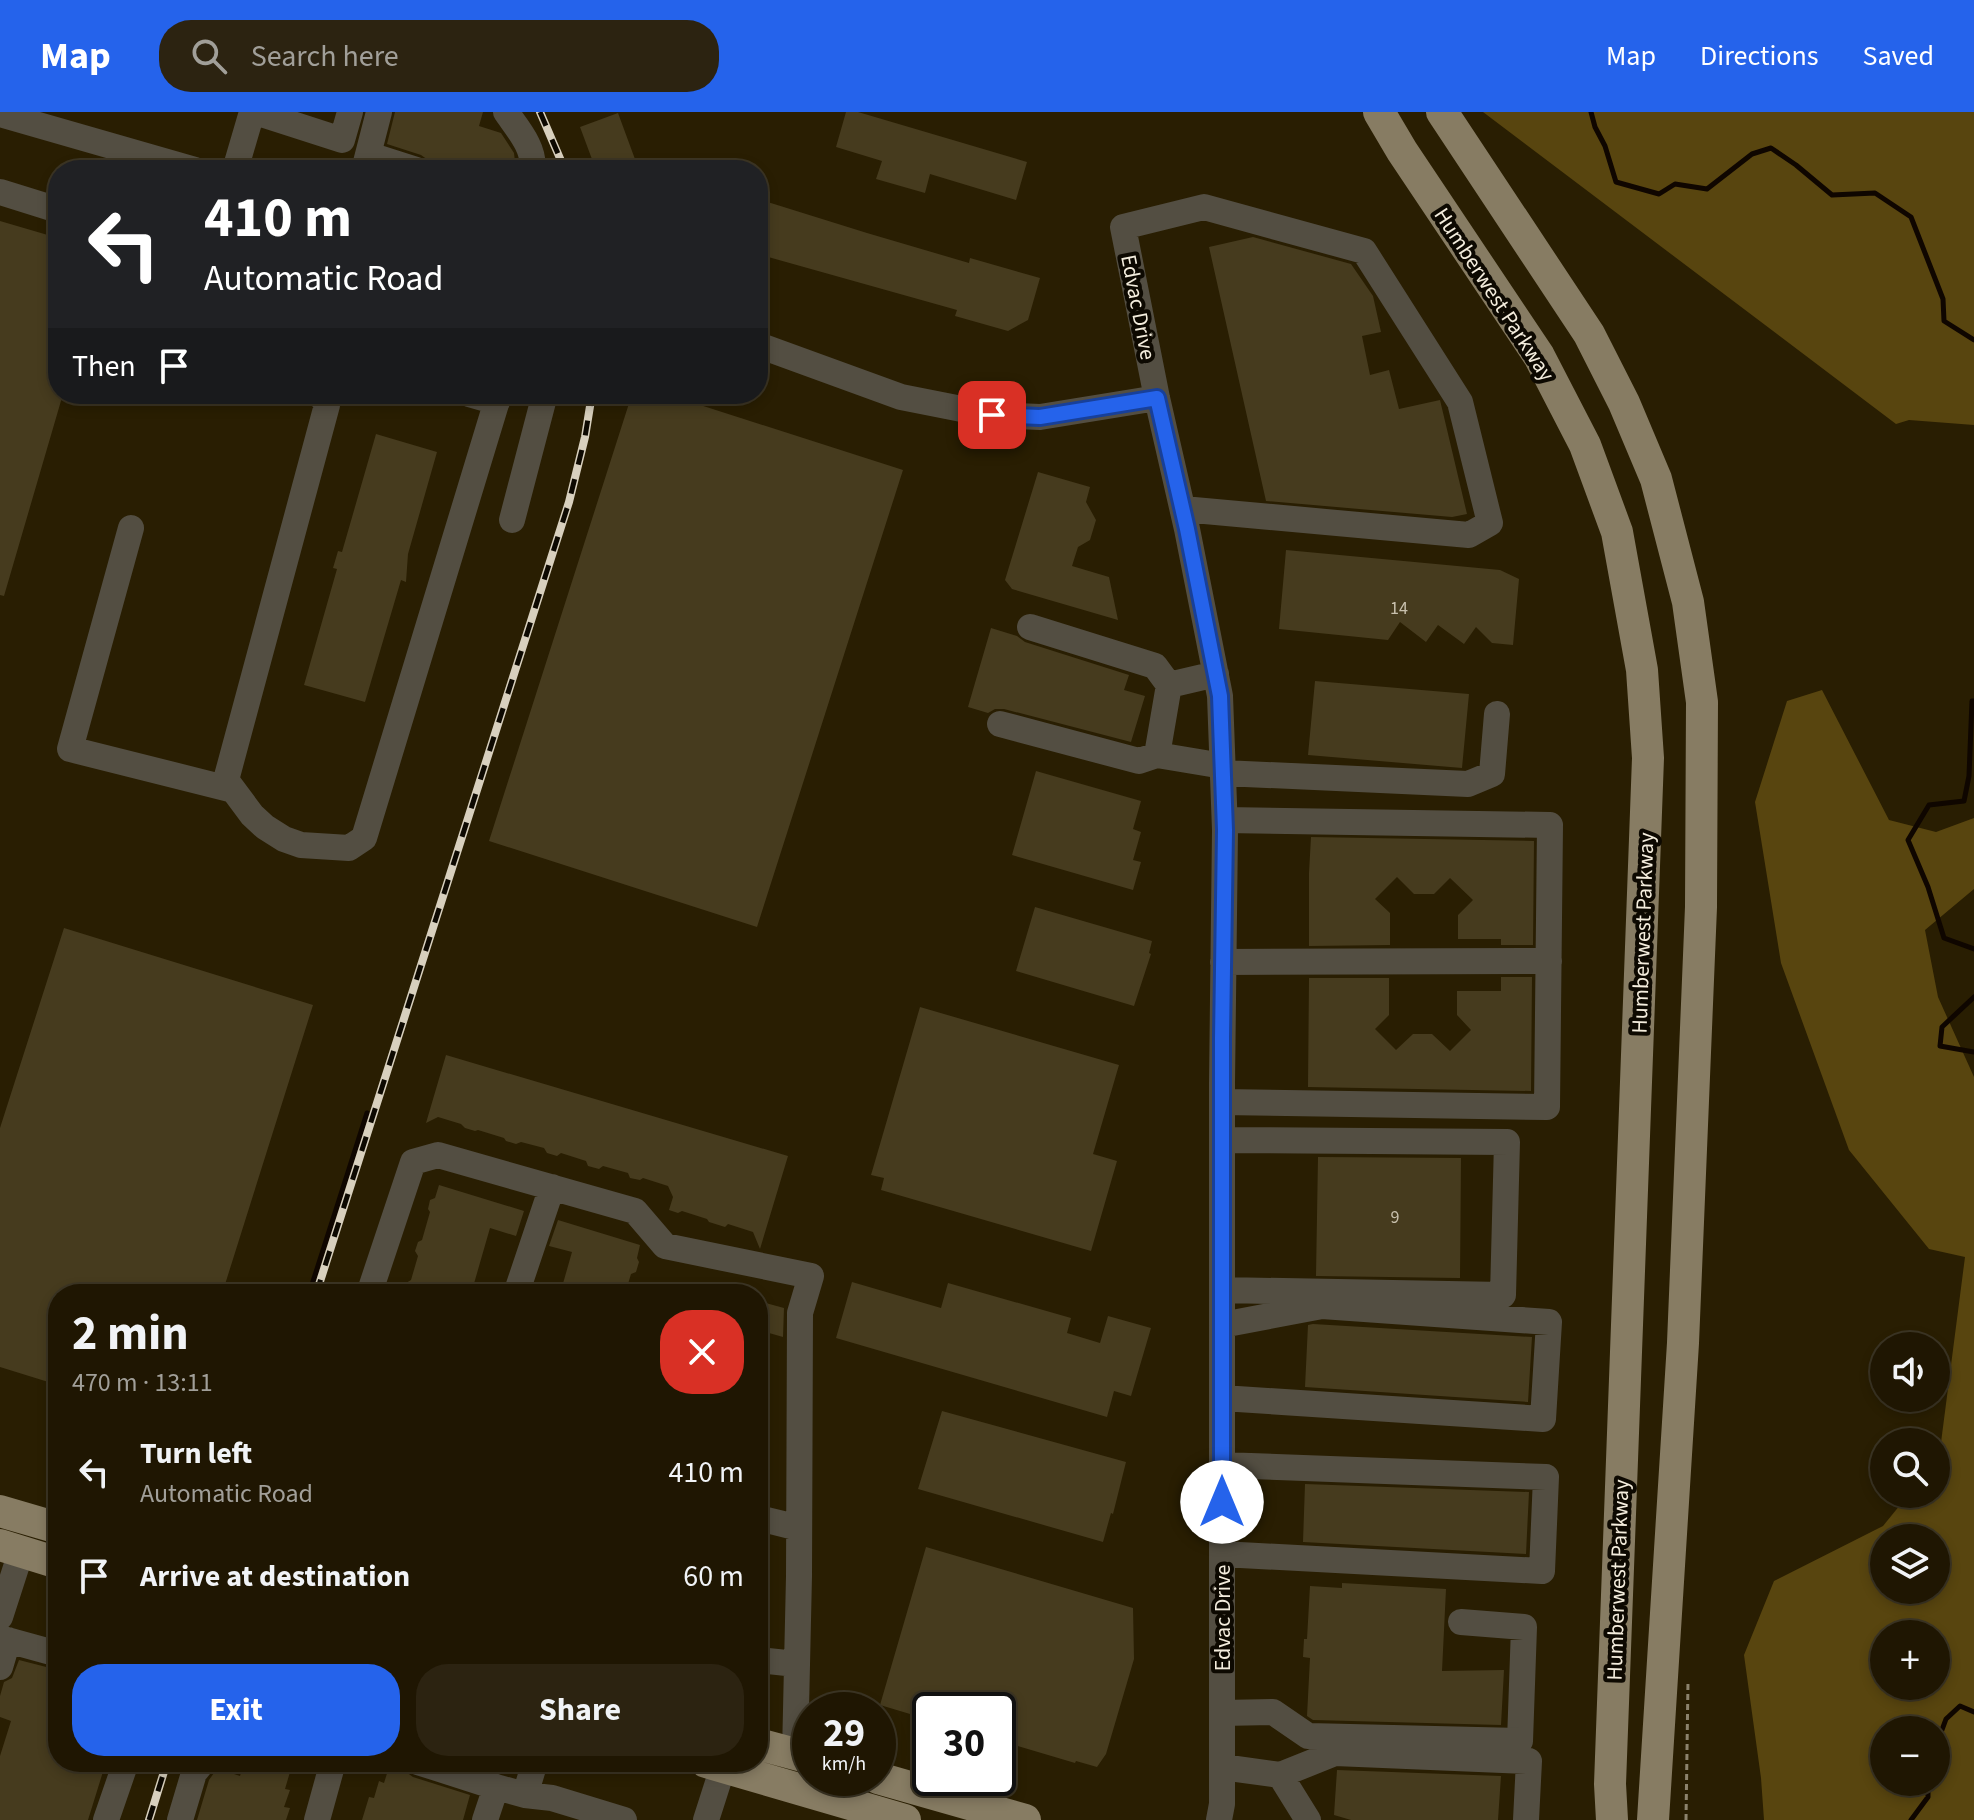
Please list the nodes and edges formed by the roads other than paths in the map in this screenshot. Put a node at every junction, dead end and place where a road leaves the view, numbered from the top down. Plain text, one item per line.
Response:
1 (254, 112) edge
2 (350, 112) edge
3 (379, 112) edge
4 (506, 112) edge
5 (1379, 112) edge
6 (1429, 112) edge
7 (1442, 112) edge
8 (6, 114) edge
9 (38, 118) edge
10 (124, 160) edge
11 (238, 160) edge
12 (368, 160) edge
13 (533, 160) edge
14 (0, 192) edge
15 (48, 207) edge
16 (1517, 227) junction
17 (768, 349) edge
18 (1157, 398) junction
19 (326, 404) edge
20 (496, 404) edge
21 (542, 404) edge
22 (1183, 509) junction
23 (512, 520) dead end
24 (131, 528) dead end
25 (1030, 627) dead end
26 (1216, 674) junction
27 (1169, 685) junction
28 (1497, 714) dead end
29 (1000, 724) dead end
30 (1157, 755) junction
31 (1223, 770) junction
32 (233, 790) junction
33 (1225, 820) junction
34 (1549, 961) junction
35 (1223, 962) junction
36 (1222, 1102) junction
37 (1222, 1140) junction
38 (552, 1187) junction
39 (372, 1284) edge
40 (519, 1284) edge
41 (1222, 1290) junction
42 (1222, 1325) junction
43 (1222, 1398) junction
44 (1222, 1465) junction
45 (0, 1511) edge
46 (768, 1520) edge
47 (48, 1525) edge
48 (799, 1528) junction
49 (11, 1548) edge
50 (1222, 1554) junction
51 (48, 1560) edge
52 (1461, 1622) dead end
53 (3, 1631) edge
54 (48, 1650) edge
55 (768, 1661) edge
56 (796, 1664) junction
57 (0, 1667) edge
58 (798, 1692) edge
59 (1222, 1713) junction
60 (768, 1747) edge
61 (792, 1753) edge
62 (1222, 1767) junction
63 (123, 1772) edge
64 (195, 1772) edge
65 (330, 1772) edge
66 (449, 1772) edge
67 (532, 1772) edge
68 (713, 1772) edge
69 (738, 1772) edge
70 (1280, 1775) junction
71 (896, 1783) edge
72 (496, 1787) junction
73 (525, 1795) junction
74 (549, 1809) edge
75 (106, 1820) edge
76 (180, 1820) edge
77 (317, 1820) edge
78 (485, 1820) edge
79 (624, 1820) edge
80 (706, 1820) edge
81 (905, 1820) edge
82 (1025, 1820) edge
83 (1219, 1820) edge
84 (1308, 1820) edge
85 (1526, 1820) edge
86 (1612, 1820) edge
87 (1653, 1820) edge

1 - 2 street
1 - 11 street
3 - 12 street
4 - 13 street
5 - 86 main road, Humberwest Parkway
6 - 16 main road
7 - 16 main road
8 - 9 street
9 - 10 street
14 - 15 street
16 - 87 main road
17 - 18 street
18 - 22 street, Edvac Drive
18 - 22 street, Edvac Drive
19 - 32 street
20 - 32 street
21 - 23 street
22 - 26 street, Edvac Drive
24 - 32 street
25 - 27 street
26 - 27 street
26 - 31 street, Edvac Drive
27 - 30 street
28 - 31 street
29 - 30 street
30 - 31 street
31 - 33 street, Edvac Drive
33 - 34 street
33 - 35 street, Edvac Drive
34 - 35 street
34 - 36 street
35 - 36 street, Edvac Drive
36 - 37 street, Edvac Drive
37 - 41 street, Edvac Drive
37 - 41 street
38 - 39 street
38 - 40 street
38 - 48 street
41 - 42 street, Edvac Drive
42 - 43 street, Edvac Drive
42 - 43 street
43 - 44 street, Edvac Drive
44 - 50 street, Edvac Drive
44 - 50 street
45 - 47 main road
46 - 48 street
48 - 56 street
49 - 51 main road
49 - 53 street
50 - 59 street, Edvac Drive
52 - 59 street
53 - 54 street
53 - 57 street
55 - 56 street
56 - 58 street
59 - 62 street, Edvac Drive
60 - 61 main road
62 - 70 street
62 - 83 street, Edvac Drive
63 - 75 street
64 - 76 street
65 - 77 street
66 - 72 street
67 - 73 street
68 - 80 street
69 - 81 main road
70 - 84 street
70 - 85 street
71 - 82 main road
72 - 73 street
72 - 78 street
73 - 74 street
74 - 79 street

